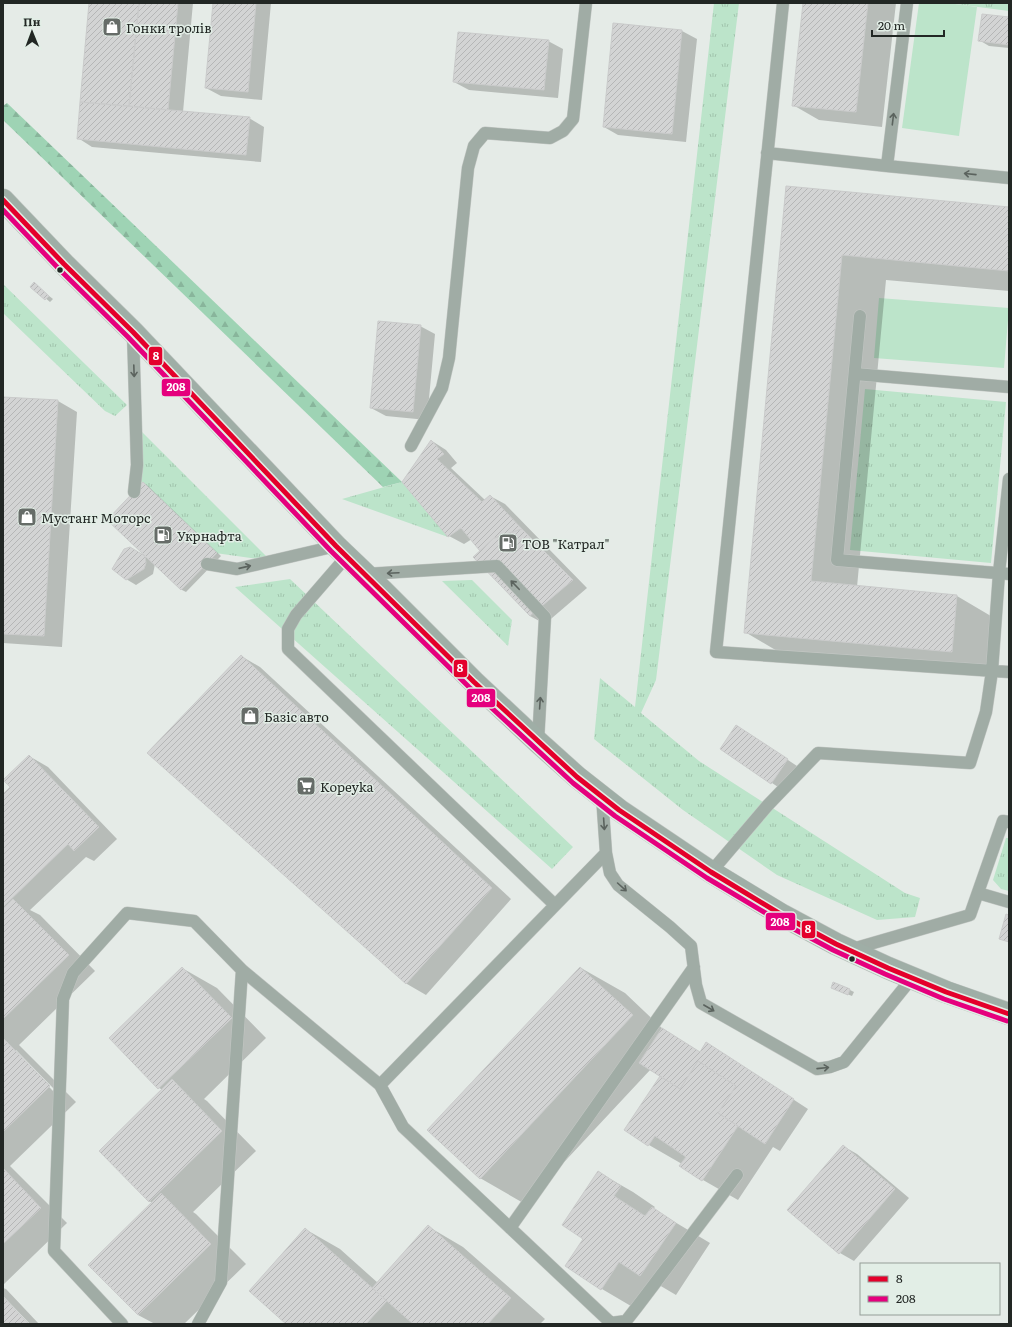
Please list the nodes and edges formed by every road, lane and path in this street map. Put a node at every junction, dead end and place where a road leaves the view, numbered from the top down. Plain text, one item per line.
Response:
1 (586, 3) edge
2 (783, 3) edge
3 (907, 3) edge
4 (767, 153) junction
5 (887, 166) junction
6 (1009, 174) edge
7 (1009, 178) edge
8 (3, 200) edge
9 (860, 316) dead end
10 (133, 332) junction
11 (855, 374) junction
12 (1009, 387) edge
13 (411, 446) dead end
14 (1009, 480) edge
15 (134, 492) dead end
16 (341, 551) junction
17 (207, 564) dead end
18 (1004, 573) edge
19 (366, 574) junction
20 (992, 671) junction
21 (1009, 672) edge
22 (538, 742) junction
23 (602, 796) junction
24 (1009, 822) edge
25 (606, 853) junction
26 (711, 872) junction
27 (978, 894) junction
28 (1009, 902) edge
29 (555, 905) junction
30 (848, 950) junction
31 (694, 967) junction
32 (242, 970) junction
33 (912, 978) junction
34 (1009, 1014) edge
35 (380, 1086) junction
36 (737, 1175) dead end
37 (510, 1228) junction
38 (122, 1324) edge
39 (198, 1324) edge

1 - 13 lane
2 - 4 lane
5 -> 3 lane
4 - 5 lane
4 - 20 lane
7 -> 5 lane
6 - 7 lane
8 - 10 main road
9 - 11 lane
10 -> 15 lane
10 - 16 main road
11 - 12 lane
11 - 18 lane
14 - 18 lane
17 -> 16 lane
16 - 19 main road
16 - 29 lane
18 - 20 lane
19 - 22 main road
22 -> 19 lane
20 - 21 lane
20 - 26 lane
22 - 23 main road
23 -> 25 lane
23 - 26 main road
24 - 27 lane
25 - 29 lane
25 -> 31 lane
26 - 30 main road
27 - 28 lane
27 - 30 lane
29 - 35 lane
30 - 33 main road
31 -> 33 lane
31 - 37 lane
32 - 35 lane
32 - 38 lane
32 - 39 lane
33 - 34 main road
35 - 37 lane
36 - 37 lane

